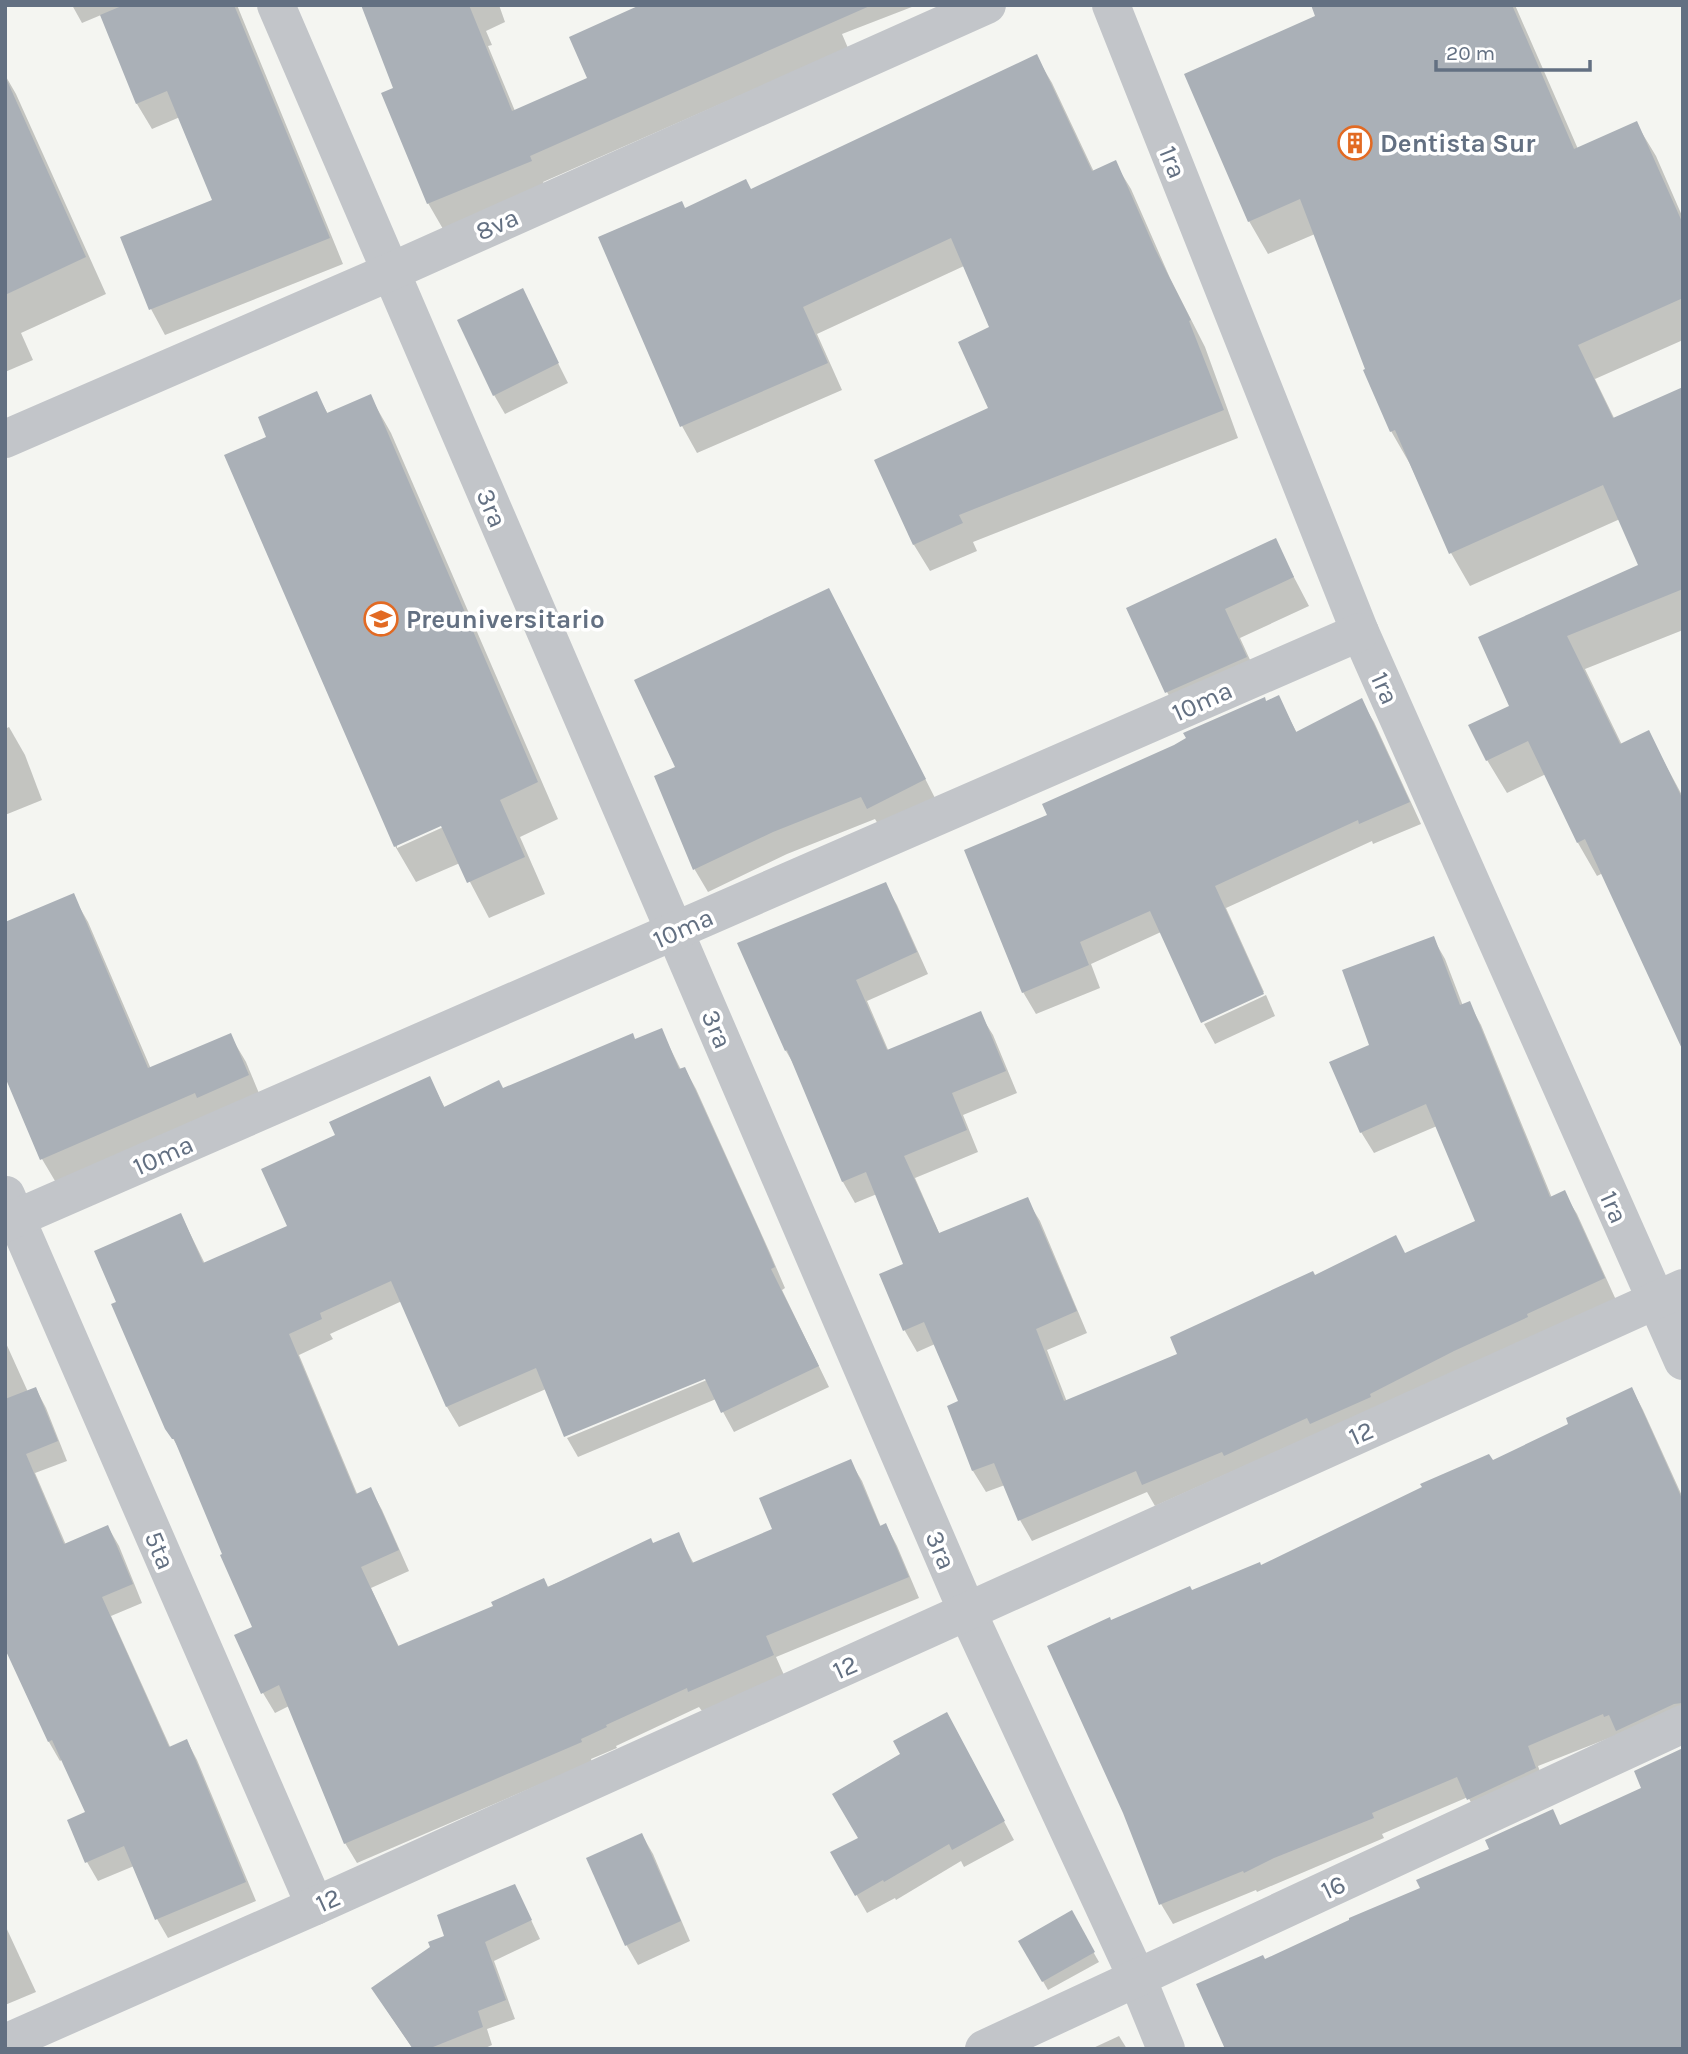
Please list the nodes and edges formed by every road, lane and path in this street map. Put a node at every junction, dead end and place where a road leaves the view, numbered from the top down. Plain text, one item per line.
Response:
1 (276, 5) edge
2 (987, 5) edge
3 (1111, 5) edge
4 (390, 272) junction
5 (5, 439) edge
6 (1360, 632) junction
7 (675, 932) junction
8 (9, 1212) edge
9 (1669, 1294) edge
10 (1683, 1361) edge
11 (967, 1611) junction
12 (1683, 1724) edge
13 (315, 1906) junction
14 (1137, 1978) junction
15 (5, 2043) edge
16 (984, 2049) edge
17 (1166, 2049) edge

1 - 4 street, 3ra
2 - 4 street, 8va
3 - 6 street, 1ra
4 - 5 street, 8va
4 - 7 street, 3ra
6 - 7 street, 10ma
6 - 9 street, 1ra
7 - 8 street, 10ma
7 - 11 street, 3ra
8 - 13 street, 5ta
9 - 10 street, 1ra
9 - 11 street, 12
11 - 13 street, 12
11 - 14 street, 3ra
12 - 14 street, 16
13 - 15 street, 12
14 - 16 street, 16
14 - 17 street, 3ra

